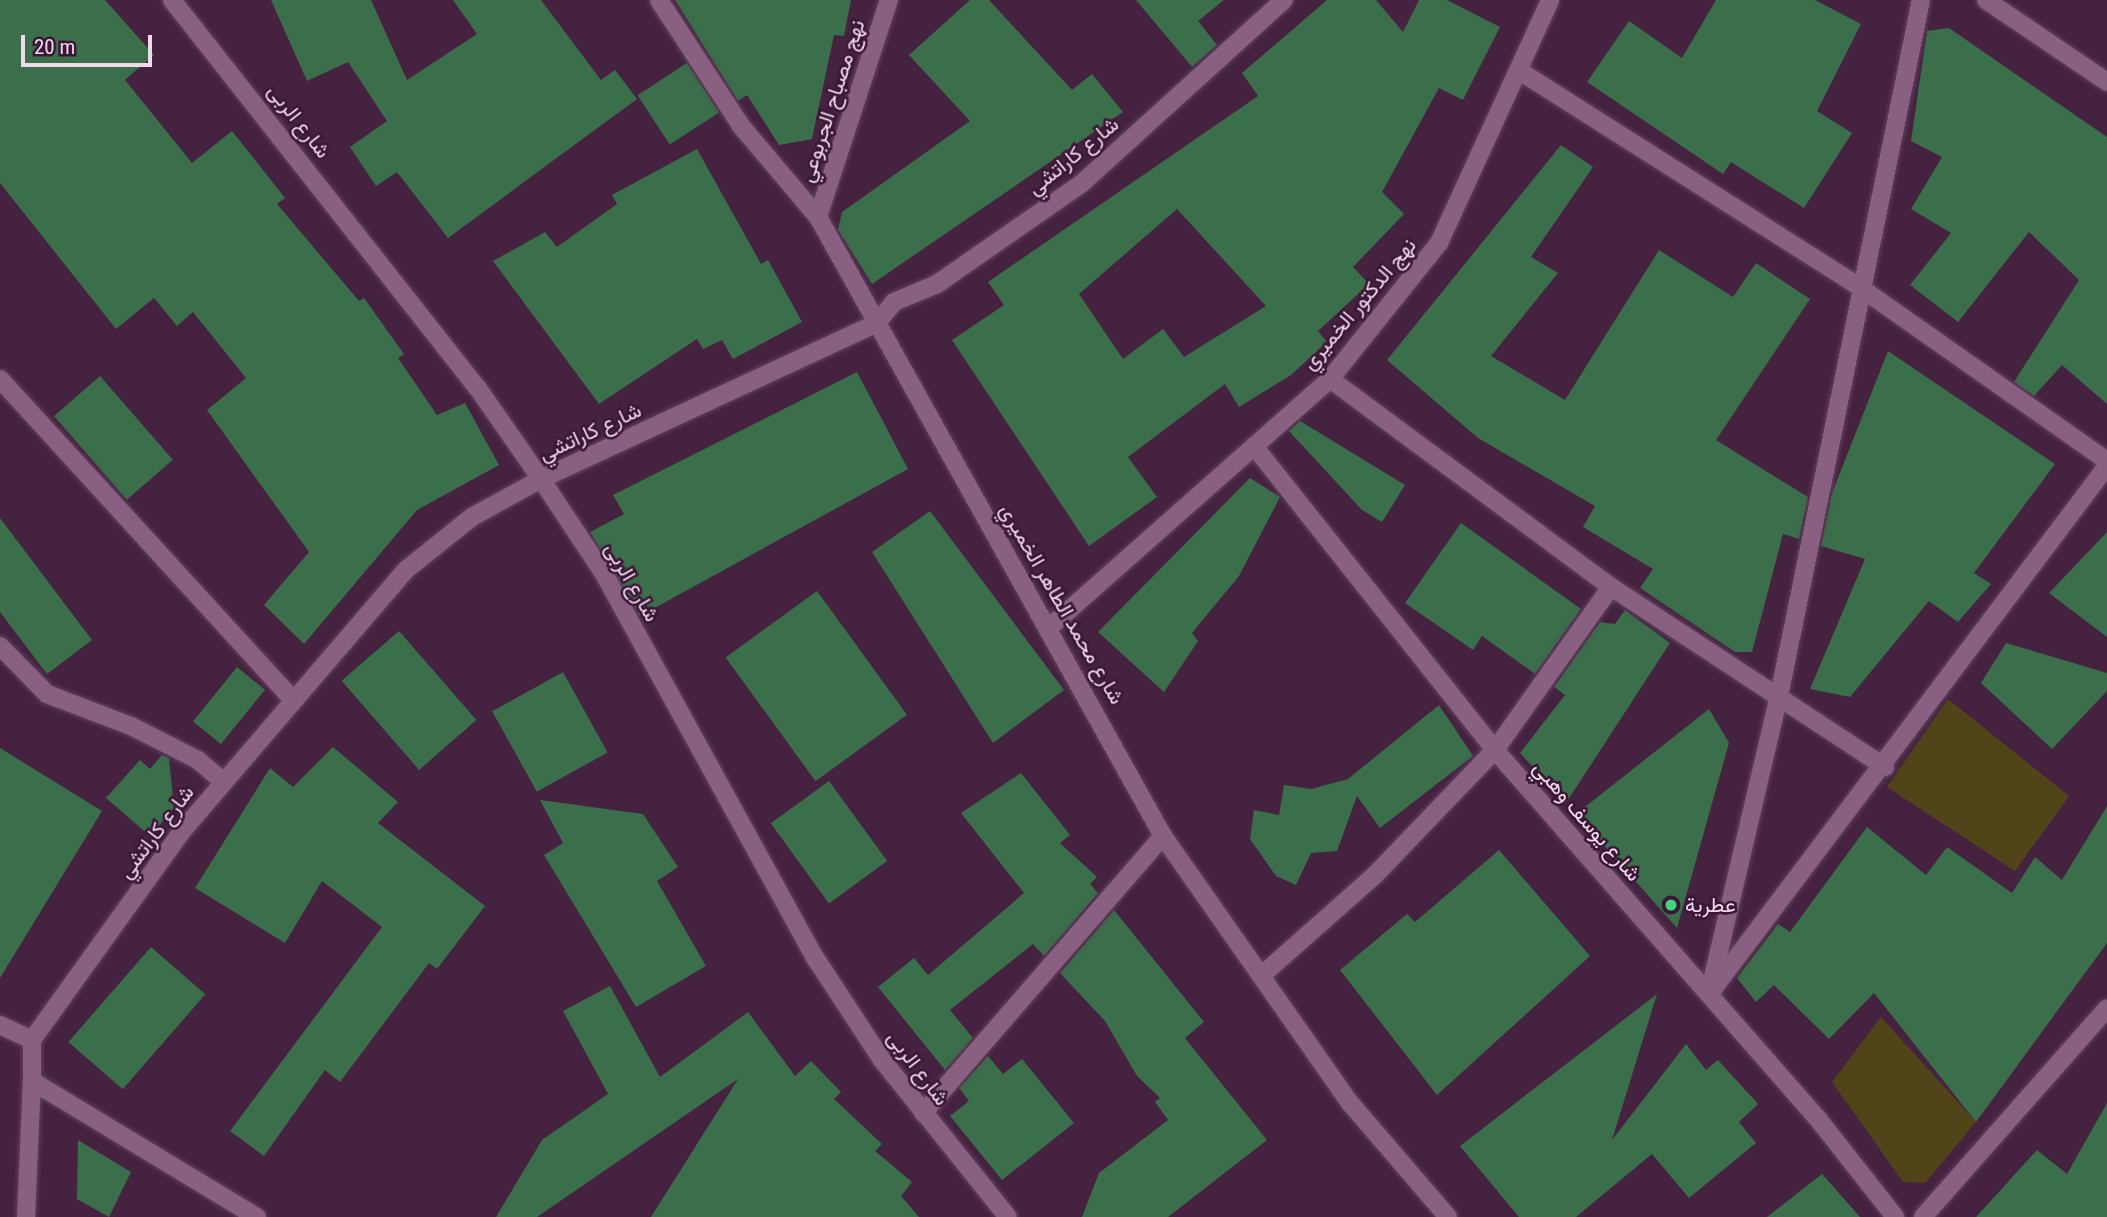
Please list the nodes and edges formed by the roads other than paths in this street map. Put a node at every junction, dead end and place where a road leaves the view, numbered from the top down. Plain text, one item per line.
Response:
1 (172, 0) edge
2 (659, 0) edge
3 (889, 0) edge
4 (1284, 0) edge
5 (1550, 0) edge
6 (1921, 0) edge
7 (1986, 0) edge
8 (1521, 72) junction
9 (2107, 82) edge
10 (818, 217) junction
11 (1861, 288) junction
12 (877, 323) junction
13 (0, 379) edge
14 (1330, 379) junction
15 (1254, 446) junction
16 (2107, 463) edge
17 (541, 479) junction
18 (1611, 587) junction
19 (1051, 626) junction
20 (0, 646) edge
21 (1779, 696) junction
22 (292, 699) junction
23 (1495, 750) junction
24 (1885, 767) junction
25 (223, 782) junction
26 (1163, 836) junction
27 (1262, 975) junction
28 (1709, 994) junction
29 (2107, 1008) edge
30 (0, 1025) edge
31 (32, 1040) junction
32 (32, 1081) junction
33 (923, 1113) junction
34 (26, 1217) edge
35 (257, 1217) edge
36 (1008, 1217) edge
37 (1448, 1217) edge
38 (1895, 1217) edge
39 (1923, 1217) edge

1 - 17 street, شارع الربى
2 - 10 street, شارع محمد الطاهر الخميري
3 - 10 street, نهج مصباح الجربوعي
4 - 12 street, شارع كاراتشي
5 - 8 street, نهج الدكتور الخميري
6 - 11 street
7 - 9 street
8 - 11 street
8 - 14 street, نهج الدكتور الخميري
10 - 12 street, شارع محمد الطاهر الخميري
11 - 16 street
11 - 21 street
12 - 17 street, شارع كاراتشي
12 - 19 street, شارع محمد الطاهر الخميري
13 - 22 street
14 - 15 street, نهج الدكتور الخميري
14 - 18 street
15 - 19 street, نهج الدكتور الخميري
15 - 23 street, شارع يوسف وهبي
16 - 24 street
17 - 22 street, شارع كاراتشي
17 - 33 street, شارع الربى
18 - 21 street
18 - 23 street
19 - 26 street, شارع محمد الطاهر الخميري
20 - 25 street
21 - 24 street
21 - 28 street
22 - 25 street, شارع كاراتشي
23 - 27 street
23 - 28 street, شارع يوسف وهبي
24 - 28 street
25 - 31 street, شارع كاراتشي
26 - 27 street, شارع محمد الطاهر الخميري
26 - 33 street
27 - 37 street, شارع محمد الطاهر الخميري
28 - 38 street, شارع يوسف وهبي
29 - 39 street
30 - 31 street
31 - 32 street
32 - 34 street
32 - 35 street
33 - 36 street, شارع الربى

